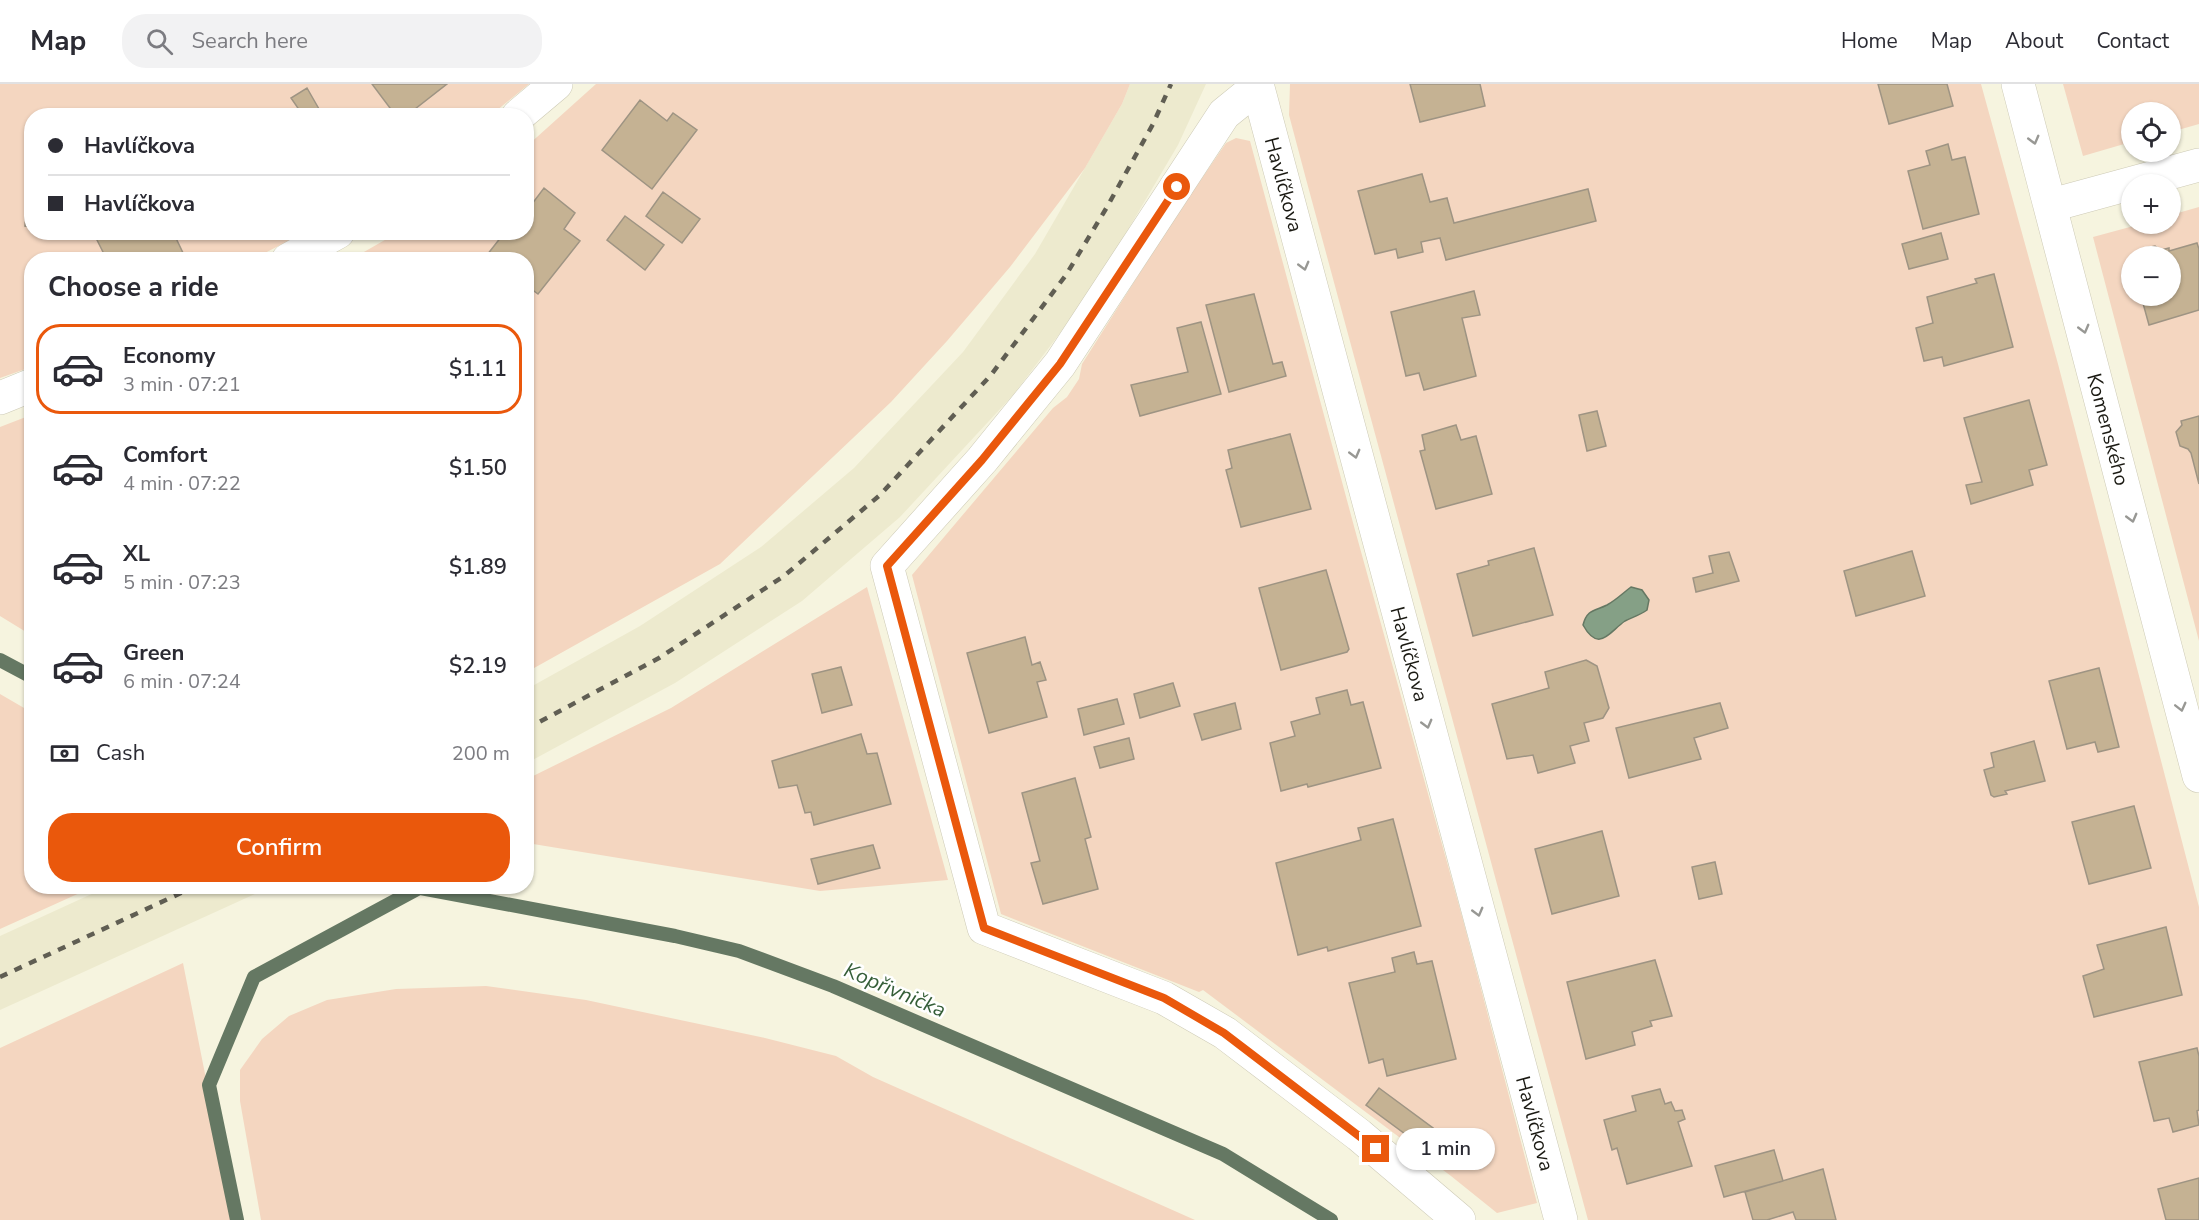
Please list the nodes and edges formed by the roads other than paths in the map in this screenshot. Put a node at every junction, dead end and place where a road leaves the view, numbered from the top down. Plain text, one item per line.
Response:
1 (556, 84) edge
2 (2018, 84) edge
3 (1257, 86) edge
4 (528, 108) edge
5 (2199, 165) edge
6 (2052, 205) junction
7 (324, 240) edge
8 (302, 252) edge
9 (24, 388) edge
10 (0, 398) edge
11 (2199, 776) edge
12 (1459, 1220) edge
13 (1561, 1220) edge

1 - 4 street
2 -> 6 street, Komenského
3 - 12 street, Havlíčkova
3 -> 13 street, Havlíčkova
5 - 6 street
6 -> 11 street, Komenského
7 - 8 street
9 - 10 street

